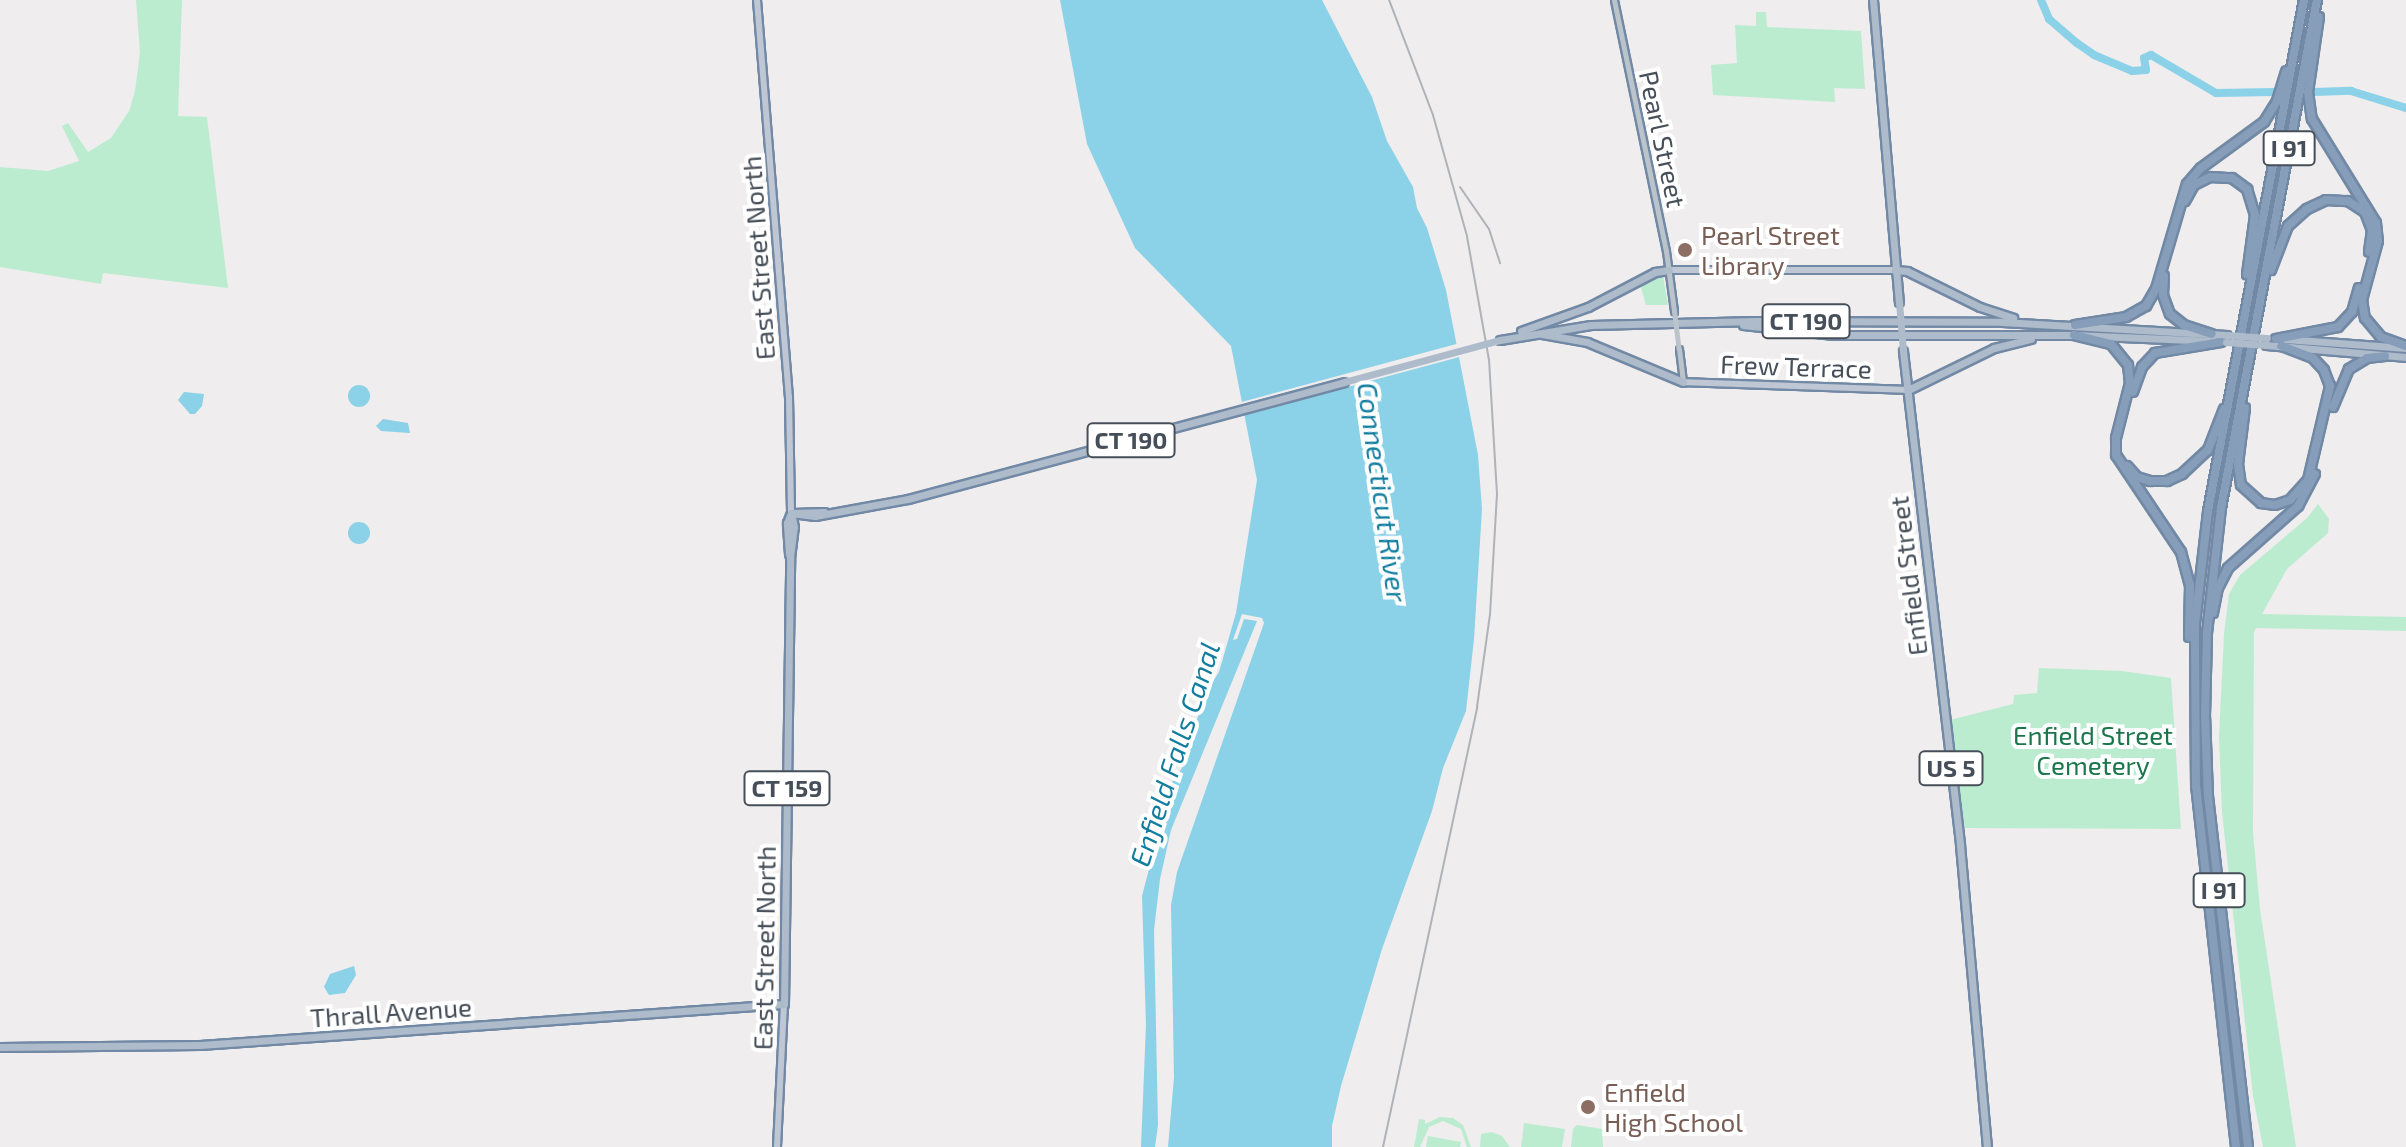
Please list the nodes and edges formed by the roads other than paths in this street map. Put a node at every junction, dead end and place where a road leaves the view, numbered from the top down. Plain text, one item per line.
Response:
1 (757, 0) edge
2 (1614, 0) edge
3 (1873, 0) edge
4 (2304, 0) edge
5 (2318, 0) edge
6 (2294, 56) junction
7 (1669, 270) junction
8 (1895, 270) junction
9 (2261, 296) junction
10 (2247, 303) junction
11 (1725, 322) junction
12 (2030, 323) junction
13 (2074, 330) junction
14 (1532, 333) junction
15 (2212, 334) junction
16 (2047, 335) junction
17 (1502, 340) junction
18 (2225, 340) junction
19 (2272, 342) junction
20 (2406, 347) edge
21 (2385, 356) junction
22 (2406, 357) edge
23 (2247, 372) junction
24 (1683, 382) junction
25 (1908, 390) junction
26 (2229, 402) junction
27 (791, 513) junction
28 (2207, 633) junction
29 (2193, 674) junction
30 (784, 1004) junction
31 (0, 1047) edge
32 (777, 1147) edge
33 (1987, 1147) edge
34 (2236, 1147) edge
35 (2248, 1147) edge

1 - 27 main road, East Street North / CT 159
2 - 7 street, Pearl Street
3 - 8 main road, Enfield Street / US 5
4 - 6 highway, I 91
5 - 9 highway, I 91
5 - 20 highway
6 - 10 highway, I 91
6 - 13 highway
7 - 8 main road
7 - 17 main road
7 - 24 street, Pearl Street, bridge
8 - 12 main road
8 - 25 main road, Enfield Street / US 5, bridge
9 - 19 highway
9 - 23 highway, I 91
10 - 15 highway
10 - 26 highway, I 91
11 - 12 main road, CT 190
11 - 14 main road, CT 190
11 - 16 main road, CT 190
12 - 13 main road, CT 190
13 - 15 main road, CT 190
13 - 16 main road, CT 190
13 - 18 main road, CT 190
13 - 29 highway
14 - 17 main road, CT 190
14 - 24 main road
15 - 18 main road, CT 190
16 - 25 main road
17 - 27 main road, CT 190, bridge
18 - 19 main road, CT 190, bridge
18 - 26 highway
19 - 20 main road, CT 190
19 - 21 main road, CT 190
19 - 23 highway
21 - 22 main road, CT 190
21 - 28 highway
23 - 28 highway, I 91
24 - 25 main road, Frew Terrace
25 - 33 main road, Enfield Street / US 5
26 - 29 highway, I 91
27 - 30 main road, East Street North / CT 159
28 - 35 highway, I 91
29 - 34 highway, I 91
30 - 31 main road, Thrall Avenue
30 - 32 main road, East Street North / CT 159

